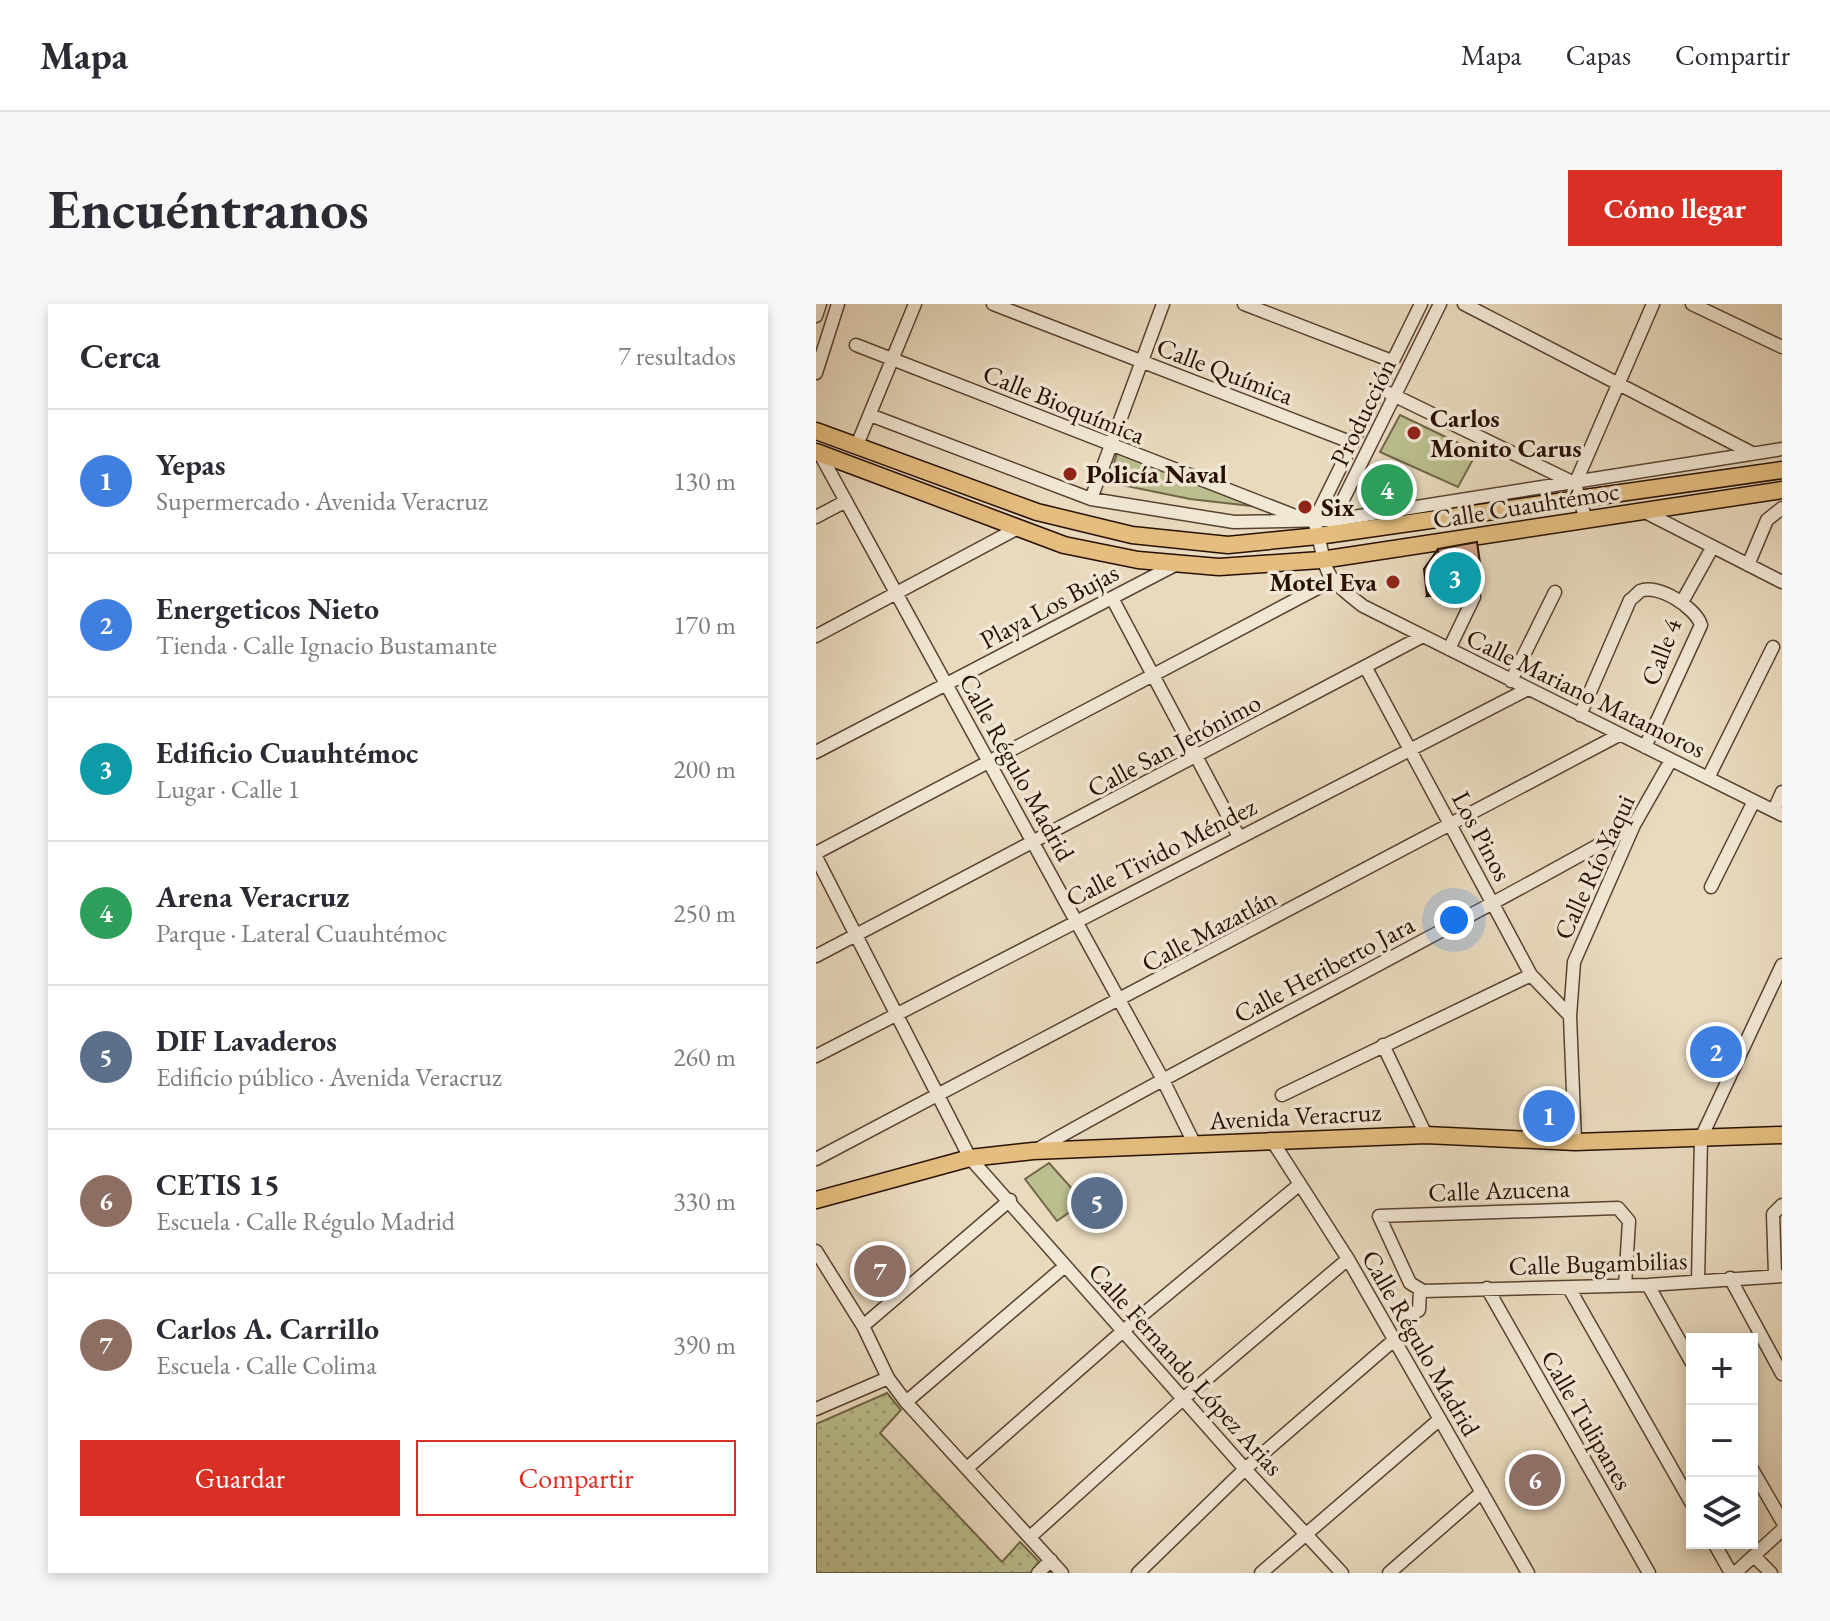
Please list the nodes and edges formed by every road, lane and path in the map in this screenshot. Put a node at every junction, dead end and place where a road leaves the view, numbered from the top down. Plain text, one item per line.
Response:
1 (820, 304) edge
2 (838, 304) edge
3 (915, 304) edge
4 (993, 304) edge
5 (1163, 304) edge
6 (1244, 304) edge
7 (1421, 304) edge
8 (1440, 304) edge
9 (1464, 304) edge
10 (1653, 304) edge
11 (1692, 304) edge
12 (816, 316) edge
13 (856, 345) dead end
14 (1782, 347) edge
15 (820, 354) edge
16 (893, 359) junction
17 (1392, 361) junction
18 (1142, 363) junction
19 (816, 373) edge
20 (1616, 381) junction
21 (1380, 387) junction
22 (1395, 397) junction
23 (870, 415) junction
24 (816, 431) edge
25 (1353, 443) junction
26 (857, 445) junction
27 (1110, 447) junction
28 (1782, 449) edge
29 (818, 453) edge
30 (1753, 454) junction
31 (1782, 470) edge
32 (1575, 484) junction
33 (1782, 490) edge
34 (1091, 499) junction
35 (1582, 500) junction
36 (846, 501) junction
37 (1782, 508) edge
38 (1643, 511) junction
39 (816, 517) edge
40 (1334, 520) junction
41 (1586, 520) junction
42 (1314, 526) junction
43 (1016, 529) junction
44 (1712, 548) junction
45 (1321, 560) junction
46 (1175, 565) junction
47 (1748, 565) junction
48 (1331, 581) junction
49 (1782, 582) edge
50 (1555, 592) dead end
51 (898, 594) junction
52 (1474, 597) dead end
53 (1112, 598) junction
54 (1682, 602) junction
55 (816, 636) edge
56 (1423, 636) junction
57 (1773, 647) dead end
58 (1449, 649) junction
59 (1366, 668) junction
60 (1156, 677) junction
61 (1511, 681) junction
62 (946, 685) junction
63 (1528, 689) junction
64 (1580, 715) junction
65 (1619, 735) junction
66 (1409, 747) junction
67 (1645, 747) junction
68 (816, 752) edge
69 (1198, 757) junction
70 (1671, 760) junction
71 (990, 763) junction
72 (1708, 778) junction
73 (1782, 792) edge
74 (1754, 801) junction
75 (1778, 812) edge
76 (1634, 825) junction
77 (1452, 826) junction
78 (1239, 837) junction
79 (1034, 843) junction
80 (816, 855) edge
81 (1711, 887) dead end
82 (1493, 905) junction
83 (1076, 921) junction
84 (857, 934) junction
85 (816, 956) edge
86 (1782, 965) edge
87 (1531, 975) junction
88 (1119, 1002) junction
89 (898, 1013) junction
90 (1570, 1016) junction
91 (1383, 1045) junction
92 (816, 1056) edge
93 (1162, 1078) junction
94 (939, 1095) junction
95 (1282, 1095) dead end
96 (1426, 1135) junction
97 (1782, 1135) edge
98 (1701, 1138) junction
99 (1271, 1139) junction
100 (1575, 1142) junction
101 (1195, 1145) junction
102 (1033, 1151) junction
103 (970, 1158) junction
104 (816, 1159) edge
105 (1300, 1184) junction
106 (816, 1200) edge
107 (1010, 1200) junction
108 (1782, 1205) edge
109 (816, 1251) edge
110 (1348, 1259) junction
111 (1065, 1266) junction
112 (1778, 1275) edge
113 (1730, 1278) junction
114 (1698, 1282) junction
115 (1648, 1285) junction
116 (1625, 1286) junction
117 (1487, 1288) junction
118 (1569, 1288) junction
119 (1418, 1289) junction
120 (1402, 1320) dead end
121 (863, 1326) junction
122 (1123, 1331) junction
123 (1394, 1340) junction
124 (1686, 1352) edge
125 (1782, 1374) edge
126 (888, 1378) junction
127 (1183, 1399) junction
128 (906, 1402) junction
129 (816, 1409) edge
130 (1440, 1419) junction
131 (967, 1468) junction
132 (1245, 1469) junction
133 (1757, 1477) edge
134 (1482, 1492) junction
135 (1686, 1493) edge
136 (1782, 1521) edge
137 (1782, 1530) edge
138 (1304, 1534) junction
139 (1030, 1537) junction
140 (1718, 1549) edge
141 (1754, 1556) junction
142 (1051, 1560) junction
143 (1525, 1571) edge
144 (1038, 1573) edge
145 (1062, 1573) edge
146 (1138, 1573) edge
147 (1261, 1573) edge
148 (1342, 1573) edge
149 (1389, 1573) edge
150 (1649, 1573) edge
151 (1733, 1573) edge
152 (1771, 1573) edge

1 - 12 street
2 - 15 street
3 - 16 street
4 - 18 street, Calle Química
5 - 18 street
6 - 17 street
7 - 17 street
8 - 22 street, Producción
9 - 20 street
10 - 20 street
11 - 14 street
13 - 16 street, Calle Bioquímica
15 - 19 street
16 - 23 street
16 - 27 street, Calle Bioquímica
17 - 21 street
18 - 25 street, Calle Química
18 - 27 street
20 - 30 street
20 - 32 street
21 - 22 street
21 - 25 street
22 - 32 street
22 - 40 street, Producción
23 - 26 street
23 - 34 street
24 - 26 main road, Calle Cuauhtémoc
25 - 42 street
26 - 42 main road, Calle Cuauhtémoc
27 - 34 street
27 - 42 street, Calle Bioquímica
28 - 30 street
29 - 36 street, Calle Régulo Madrid
29 - 43 main road, Calle Cuauhtémoc
30 - 32 street
31 - 35 main road, Calle Cuauhtémoc
32 - 35 street
32 - 40 street
33 - 38 main road, Calle Cuauhtémoc
34 - 42 street
35 - 41 street
35 - 42 main road, Calle Cuauhtémoc
36 - 39 street
36 - 51 street, Calle Régulo Madrid
37 - 47 street
38 - 41 main road, Calle Cuauhtémoc
38 - 44 street
40 - 42 street, Producción
41 - 45 main road, Calle Cuauhtémoc
42 - 45 street, Calle Mariano Matamoros
43 - 46 main road, Calle Cuauhtémoc
43 - 51 street
44 - 47 street
44 - 54 street
45 - 46 main road, Calle Cuauhtémoc
45 - 48 street, Calle Mariano Matamoros
46 - 53 street, Playa Los Bujas
47 - 49 street
48 - 56 street, Calle Mariano Matamoros
48 - 60 street
50 - 61 street
51 - 55 street
51 - 62 street, Calle Régulo Madrid
52 - 58 street
53 - 60 street
53 - 62 street, Playa Los Bujas
54 - 64 street
54 - 67 street, Calle 4
56 - 58 street, Calle Mariano Matamoros
56 - 59 street, Calle San Jerónimo
57 - 72 street
58 - 61 street, Calle Mariano Matamoros
59 - 66 street, Los Pinos
59 - 69 street, Calle San Jerónimo
60 - 69 street
60 - 71 street
61 - 63 street, Calle Mariano Matamoros
62 - 68 street, Playa Los Bujas
62 - 71 street, Calle Régulo Madrid
63 - 64 street, Calle Mariano Matamoros
63 - 66 street, Calle Tivido Méndez
64 - 65 street, Calle Mariano Matamoros
65 - 67 street, Calle Mariano Matamoros
65 - 77 street, Calle Mazatlán
66 - 77 street, Los Pinos
66 - 78 street, Calle Tivido Méndez
67 - 70 street, Calle Mariano Matamoros
69 - 78 street
69 - 79 street, Calle San Jerónimo
70 - 72 street, Calle Mariano Matamoros
70 - 76 street, Calle Río Yaqui
71 - 79 street, Calle Régulo Madrid
71 - 80 street
72 - 74 street, Calle Mariano Matamoros
73 - 75 street
74 - 75 street, Calle Mariano Matamoros
74 - 81 street
76 - 82 street, Calle Heriberto Jara
76 - 90 street, Calle Río Yaqui
77 - 82 street, Los Pinos
77 - 88 street, Calle Mazatlán
78 - 83 street, Calle Tivido Méndez
79 - 83 street, Calle Régulo Madrid
79 - 84 street, Calle San Jerónimo
80 - 84 street, Calle Fernando López Arias
82 - 87 street, Los Pinos
82 - 93 street, Calle Heriberto Jara
83 - 88 street, Calle Régulo Madrid
83 - 89 street, Calle Tivido Méndez
84 - 85 street, Calle San Jerónimo
84 - 89 street, Calle Fernando López Arias
86 - 98 street
87 - 90 street, Los Pinos
87 - 91 street
88 - 93 street, Calle Régulo Madrid
88 - 94 street, Calle Mazatlán
89 - 92 street, Calle Tivido Méndez
89 - 94 street, Calle Fernando López Arias
90 - 100 street, Calle Río Yaqui
91 - 95 street
91 - 96 street
93 - 101 street, Calle Régulo Madrid
93 - 102 street, Calle Heriberto Jara
94 - 103 street, Calle Fernando López Arias
94 - 104 street, Calle Mazatlán
96 - 99 main road, Avenida Veracruz
96 - 100 main road, Avenida Veracruz
97 - 98 main road, Avenida Veracruz
98 - 100 main road, Avenida Veracruz
98 - 114 street
99 - 101 main road, Avenida Veracruz
99 - 105 street, Calle Régulo Madrid
101 - 102 main road, Avenida Veracruz
102 - 103 main road, Avenida Veracruz
103 - 106 main road, Avenida Veracruz
103 - 107 street, Calle Fernando López Arias
105 - 110 street, Calle Régulo Madrid
105 - 122 street
107 - 111 street, Calle Fernando López Arias
107 - 121 street
108 - 112 street
109 - 121 street
110 - 123 street, Calle Régulo Madrid
110 - 127 street
111 - 122 street, Calle Fernando López Arias
111 - 128 street
112 - 113 street, Calle Bugambilias
113 - 114 street, Calle Bugambilias
113 - 125 street
114 - 115 street, Calle Bugambilias
115 - 116 street, Calle Bugambilias
115 - 124 street
116 - 118 street, Calle Bugambilias
116 - 119 street, Calle Azucena
117 - 118 street, Calle Bugambilias
117 - 119 street, Calle Bugambilias
117 - 150 street, Calle Tulipanes
118 - 135 street
119 - 120 street
121 - 126 street
122 - 127 street, Calle Fernando López Arias
122 - 131 street
123 - 130 street, Calle Régulo Madrid
123 - 132 street
126 - 128 street
126 - 129 street
127 - 132 street, Calle Fernando López Arias
127 - 139 street
128 - 131 street
130 - 134 street, Calle Régulo Madrid
130 - 138 street
131 - 139 street
132 - 138 street, Calle Fernando López Arias
132 - 146 street
133 - 136 street
134 - 143 street, Calle Régulo Madrid
134 - 149 street
137 - 141 street
138 - 147 street
138 - 148 street, Calle Fernando López Arias
139 - 142 street
140 - 151 street
141 - 151 street
141 - 152 street
142 - 144 street
142 - 145 street

